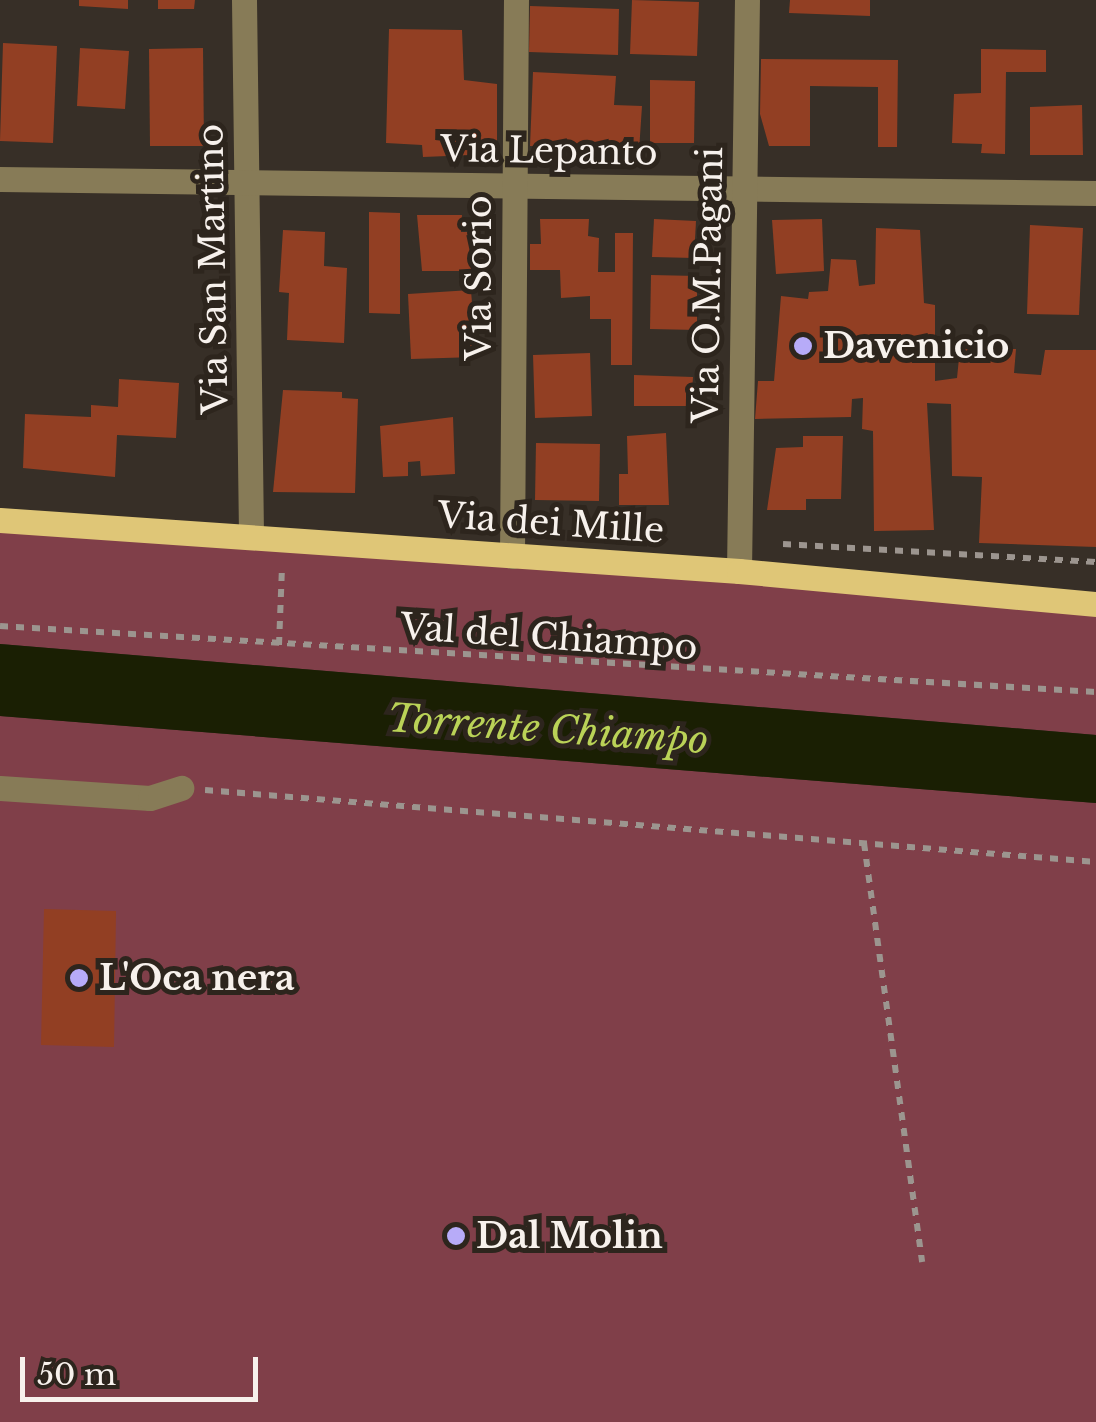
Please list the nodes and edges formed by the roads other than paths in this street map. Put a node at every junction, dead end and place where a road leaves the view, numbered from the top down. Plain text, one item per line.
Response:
1 (244, 0) edge
2 (516, 0) edge
3 (746, 0) edge
4 (0, 179) edge
5 (248, 179) junction
6 (515, 187) junction
7 (744, 189) junction
8 (1096, 193) edge
9 (0, 520) edge
10 (251, 536) junction
11 (512, 556) junction
12 (739, 571) junction
13 (1096, 604) edge
14 (0, 788) edge
15 (181, 788) road end

1 - 5 street, Via San Martino
2 - 6 street, Via Sorio
3 - 7 street, Via O.M.Pagani
4 - 5 street, Via Lepanto
5 - 6 street, Via Lepanto
5 - 10 street, Via San Martino
6 - 7 street, Via Lepanto
6 - 11 street, Via Sorio
7 - 8 street, Via Lepanto
7 - 12 street, Via O.M.Pagani
9 - 10 main road, Via dei Mille
10 - 11 main road, Via dei Mille
11 - 12 main road, Via dei Mille
12 - 13 main road, Via dei Mille
14 - 15 street

